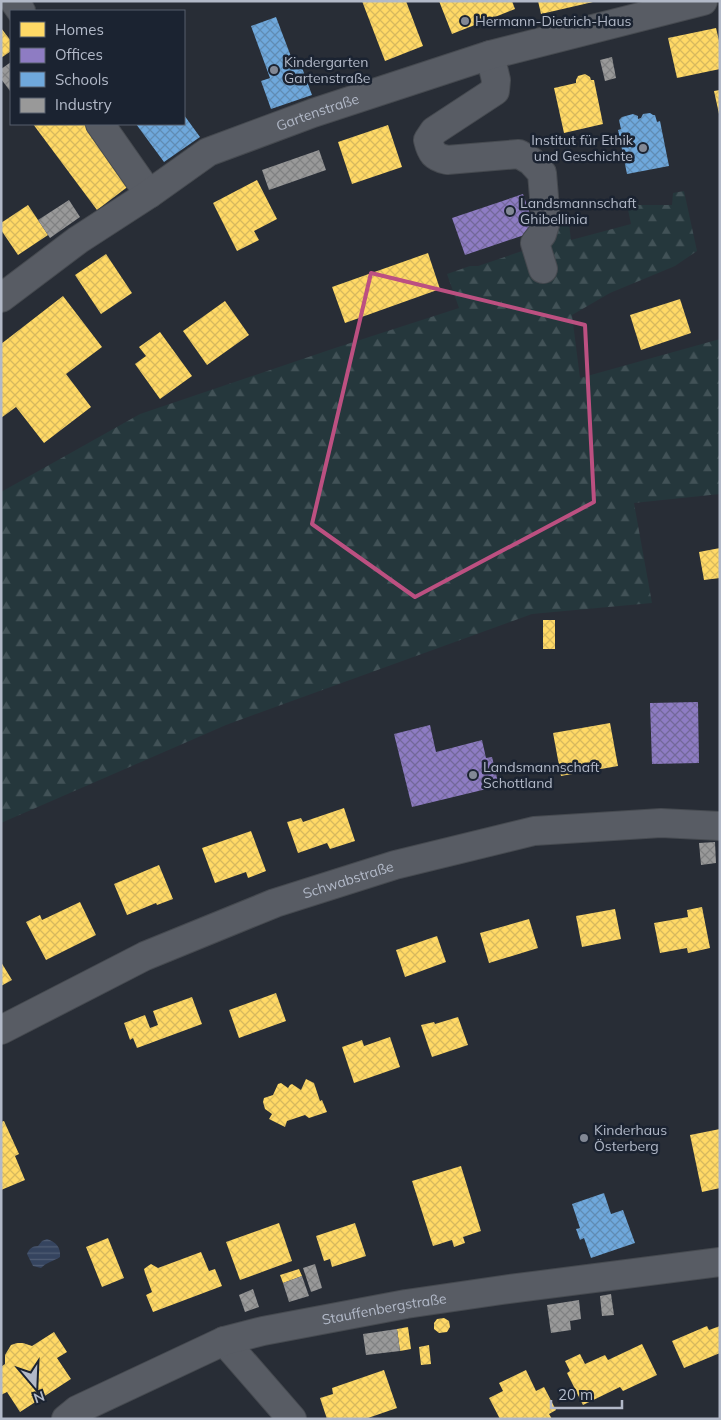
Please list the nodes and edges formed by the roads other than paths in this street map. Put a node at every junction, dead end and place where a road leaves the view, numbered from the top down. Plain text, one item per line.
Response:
1 (703, 1) edge
2 (490, 55) junction
3 (101, 125) edge
4 (149, 194) junction
5 (543, 269) dead end
6 (1, 298) edge
7 (720, 826) edge
8 (1, 1030) edge
9 (720, 1262) edge
10 (224, 1342) junction
11 (66, 1419) edge
12 (292, 1419) edge

1 - 2 street, Gartenstraße
2 - 4 street, Gartenstraße
2 - 5 street
3 - 4 street
4 - 6 street, Gartenstraße
7 - 8 street, Schwabstraße
9 - 10 street, Stauffenbergstraße
10 - 11 street, Stauffenbergstraße
10 - 12 street

